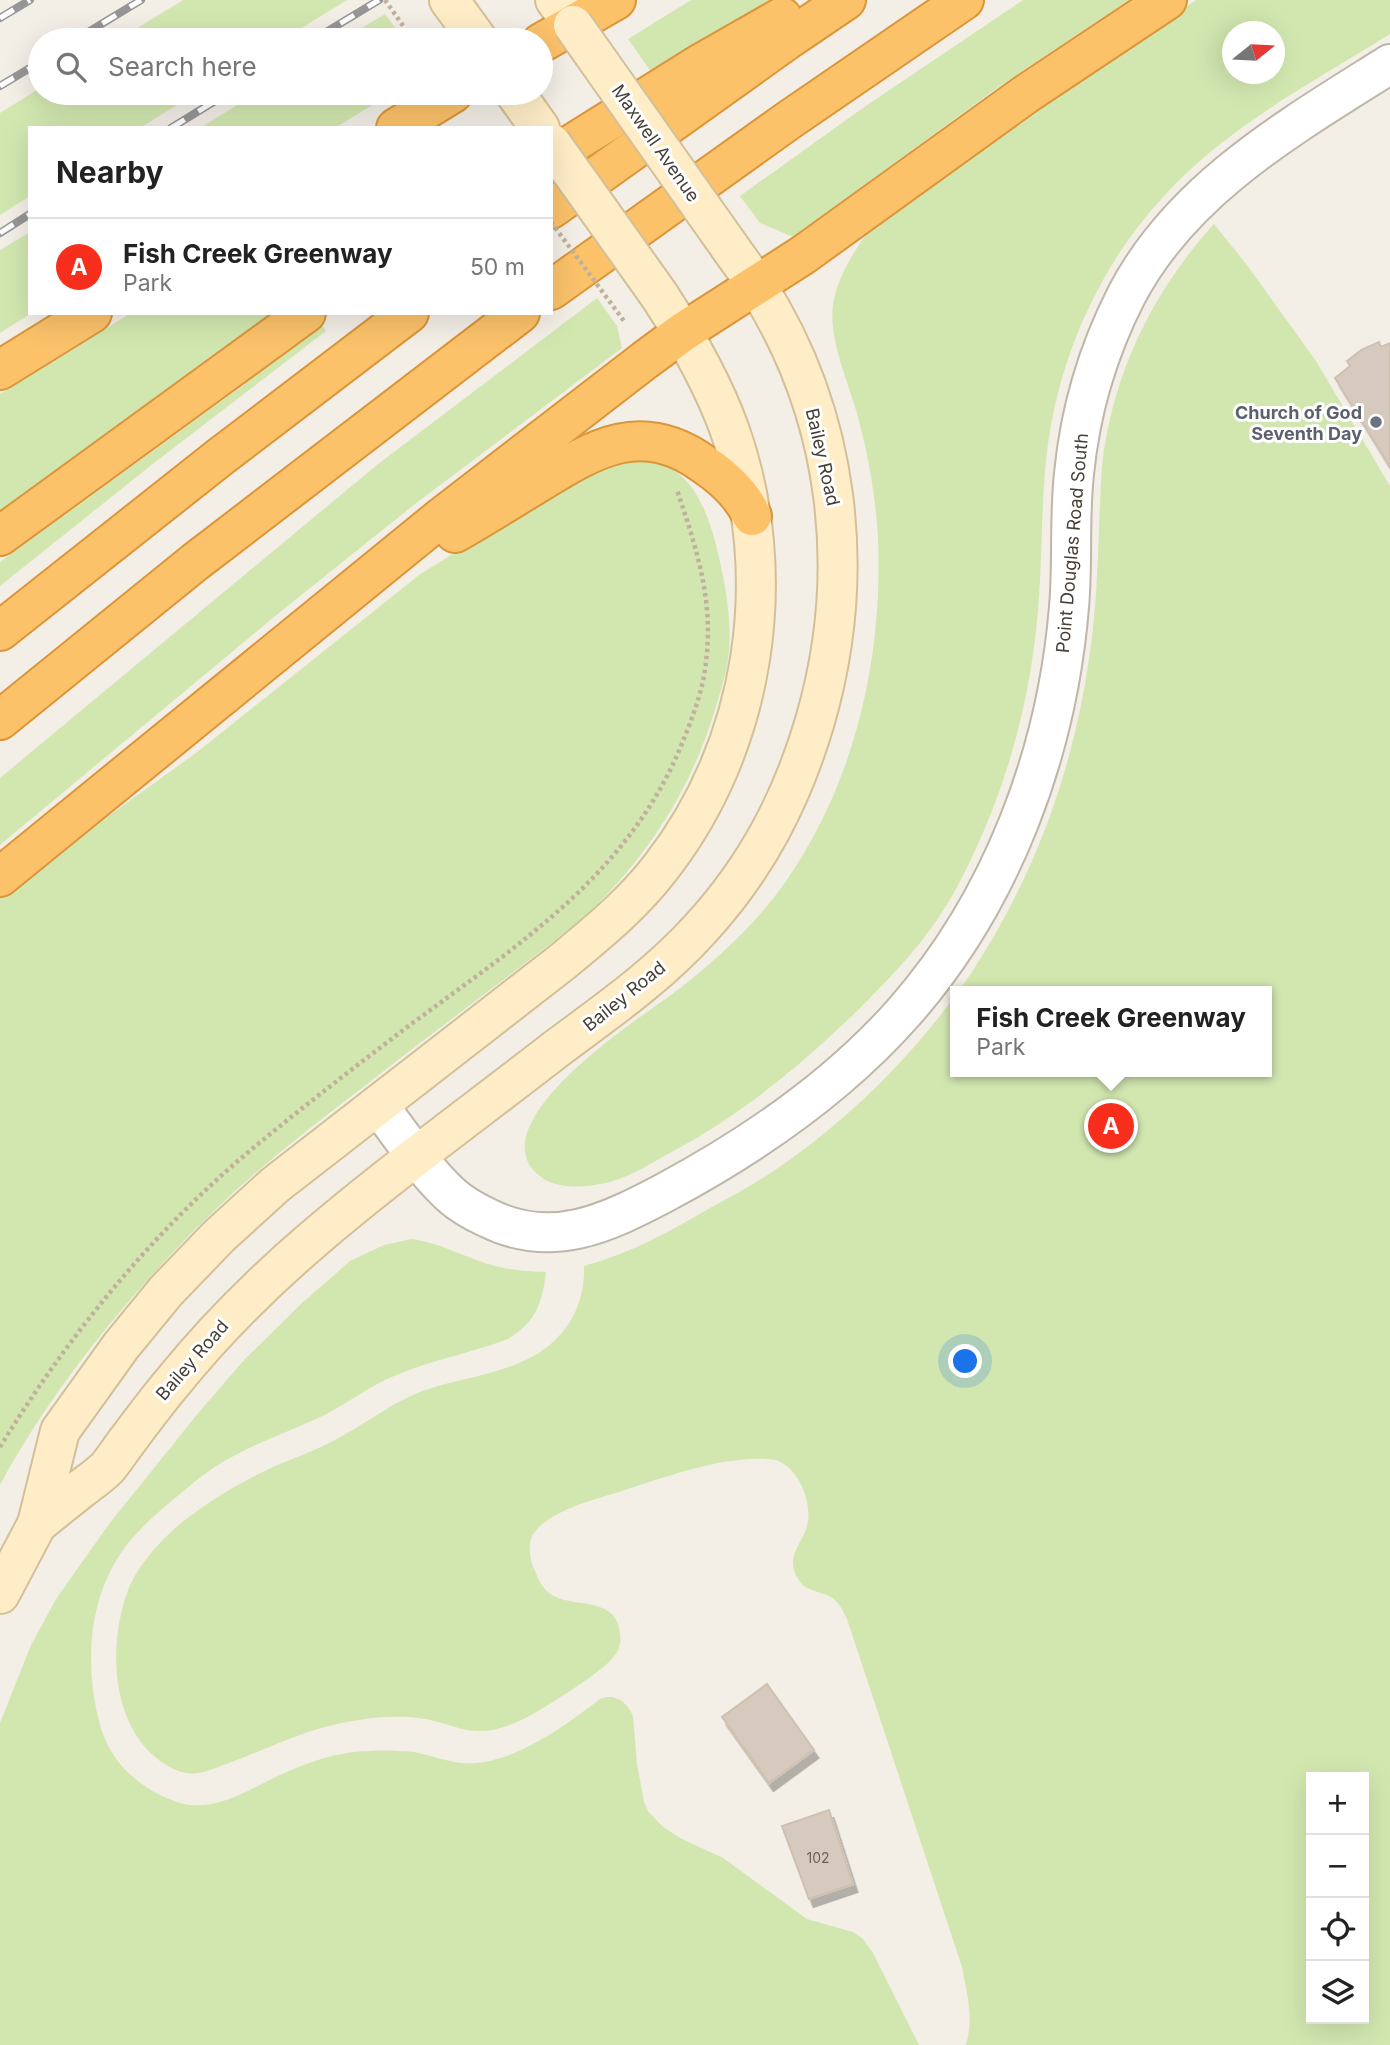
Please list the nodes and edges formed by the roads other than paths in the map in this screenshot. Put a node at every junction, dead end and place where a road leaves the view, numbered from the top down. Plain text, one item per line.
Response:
1 (449, 0) edge
2 (616, 0) edge
3 (811, 0) edge
4 (846, 0) edge
5 (964, 0) edge
6 (1167, 0) edge
7 (556, 23) edge
8 (469, 28) edge
9 (1390, 64) edge
10 (433, 105) edge
11 (524, 105) edge
12 (399, 126) edge
13 (539, 126) edge
14 (553, 146) edge
15 (553, 156) edge
16 (553, 208) edge
17 (757, 285) junction
18 (553, 289) edge
19 (89, 315) edge
20 (303, 315) edge
21 (405, 315) edge
22 (517, 315) edge
23 (683, 332) junction
24 (0, 370) edge
25 (752, 516) junction
26 (0, 536) edge
27 (0, 631) edge
28 (301, 634) junction
29 (0, 720) edge
30 (0, 877) edge
31 (378, 1105) junction
32 (417, 1156) junction
33 (37, 1524) junction
34 (0, 1594) edge

1 - 8 main road
2 - 7 highway
3 - 15 highway
4 - 16 highway
5 - 18 highway
6 - 17 highway
7 - 17 main road, Maxwell Avenue, bridge
9 - 32 street, Point Douglas Road South
10 - 12 highway
11 - 13 main road
14 - 23 main road, bridge
17 - 23 highway
17 - 32 main road, Bailey Road
19 - 24 highway
20 - 26 highway
21 - 27 highway
22 - 29 highway
23 - 25 main road, Bailey Road
23 - 28 highway
25 - 28 highway
25 - 31 main road, Bailey Road
28 - 30 highway
31 - 32 street, Point Douglas Road South
31 - 33 main road, Bailey Road
32 - 33 main road, Bailey Road
33 - 34 main road, Bailey Road

